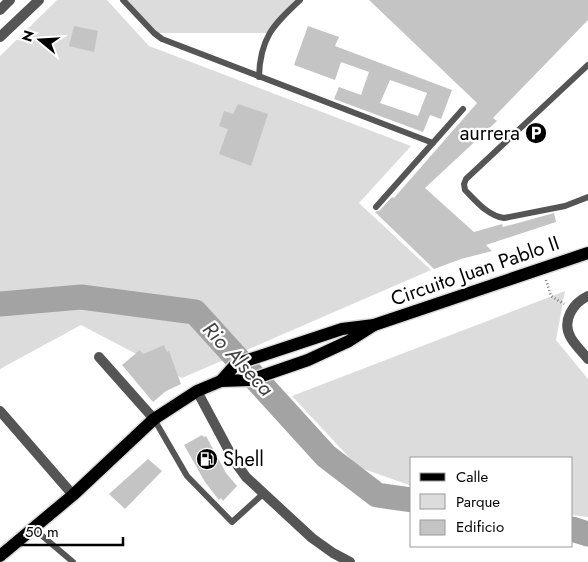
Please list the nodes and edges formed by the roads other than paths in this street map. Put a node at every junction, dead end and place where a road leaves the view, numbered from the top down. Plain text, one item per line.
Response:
1 (10, 0) edge
2 (40, 0) edge
3 (123, 0) edge
4 (300, 0) edge
5 (0, 10) edge
6 (0, 37) edge
7 (587, 68) edge
8 (260, 77) junction
9 (463, 109) dead end
10 (433, 142) junction
11 (588, 197) edge
12 (376, 207) dead end
13 (588, 252) edge
14 (588, 296) edge
15 (374, 325) junction
16 (99, 357) dead end
17 (588, 360) edge
18 (221, 381) junction
19 (197, 391) junction
20 (0, 411) edge
21 (154, 419) junction
22 (263, 494) junction
23 (74, 495) junction
24 (34, 528) junction
25 (0, 556) edge
26 (73, 562) edge
27 (350, 562) edge

1 - 5 street
2 - 6 street
3 - 8 lane
4 - 8 lane
7 - 11 lane
8 - 10 lane
9 - 10 lane
10 - 12 lane
13 - 15 main road, Circuito Juan Pablo II
14 - 17 street
15 - 18 main road, Circuito Juan Pablo II
15 - 18 main road, Circuito Juan Pablo II
16 - 21 street
18 - 19 main road, Circuito Juan Pablo II
19 - 21 main road, Circuito Juan Pablo II
19 - 22 street
20 - 23 street
21 - 22 lane
21 - 23 main road, Circuito Juan Pablo II
22 - 27 street
23 - 24 main road, Circuito Juan Pablo II
24 - 25 main road, Circuito Juan Pablo II
24 - 26 lane

